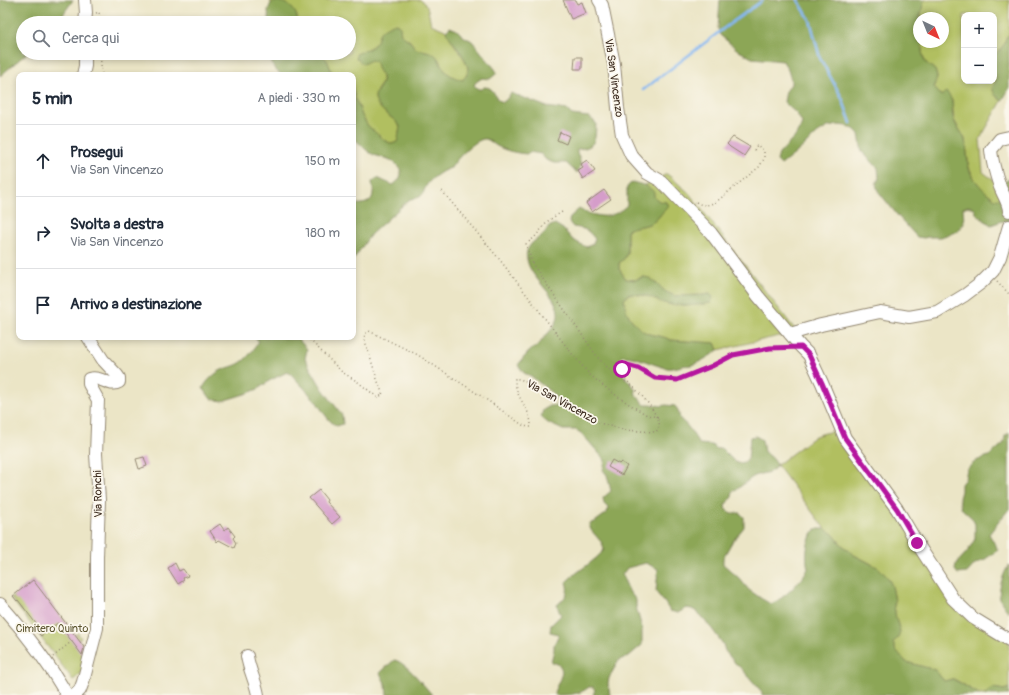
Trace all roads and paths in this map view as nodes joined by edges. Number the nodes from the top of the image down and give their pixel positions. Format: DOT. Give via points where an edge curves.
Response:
graph roads {
  1 [pos="85,0"];
  2 [pos="599,0"];
  3 [pos="86,16"];
  4 [pos="85,60"];
  5 [pos="101,60"];
  6 [pos="84,72"];
  7 [pos="102,72"];
  8 [pos="1009,137"];
  9 [pos="753,152"];
  10 [pos="1005,186"];
  11 [pos="442,191"];
  12 [pos="691,200"];
  13 [pos="1009,211"];
  14 [pos="562,212"];
  15 [pos="1009,226"];
  16 [pos="991,274"];
  17 [pos="1009,294"];
  18 [pos="790,334"];
  19 [pos="90,340"];
  20 [pos="310,340"];
  21 [pos="801,347"];
  22 [pos="633,387"];
  23 [pos="658,417"];
  24 [pos="0,604"];
  25 [pos="1009,640"];
  26 [pos="72,641"];
  27 [pos="55,656"];
  28 [pos="247,656"];
  29 [pos="67,695"];
  30 [pos="75,695"];
  31 [pos="258,695"];
  1 -- 3 [label="street"];
  2 -- 18 [label="street, Via San Vincenzo" via="614,64 622,135 631,155 646,173 662,182 711,233"];
  4 -- 6 [label="street"];
  5 -- 7 [label="path"];
  8 -- 10 [label="street" via="1000,139 991,150 992,163"];
  9 -- 12 [label="path" via="757,145 764,151 764,159 759,167 716,202 702,205"];
  10 -- 13 [label="street"];
  11 -- 23 [label="path" via="590,375 629,404 647,415"];
  14 -- 22 [label="path" via="549,220 526,244 533,265 599,359"];
  15 -- 16 [label="street" via="1000,257"];
  16 -- 17 [label="path"];
  16 -- 18 [label="street" via="965,296 937,312 909,317 880,312"];
  18 -- 21 [label="street, Via San Vincenzo"];
  19 -- 30 [label="street, Via Ronchi" via="119,378 115,385 94,377 89,379 98,400 97,628 84,682"];
  20 -- 23 [label="path, Via San Vincenzo" via="342,372 377,398 383,395 365,341 364,334 369,331 418,355 524,426 531,426 530,416 514,385 515,378 596,422 624,430 656,432 660,426"];
  21 -- 22 [label="path" via="770,348 733,355 677,380 655,378 627,365 621,374"];
  21 -- 25 [label="street, Via San Vincenzo" via="809,355 845,438 897,509 953,599 973,618"];
  22 -- 23 [label="path"];
  24 -- 29 [label="street" via="47,662"];
  26 -- 27 [label="path"];
  28 -- 31 [label="street"];
}
